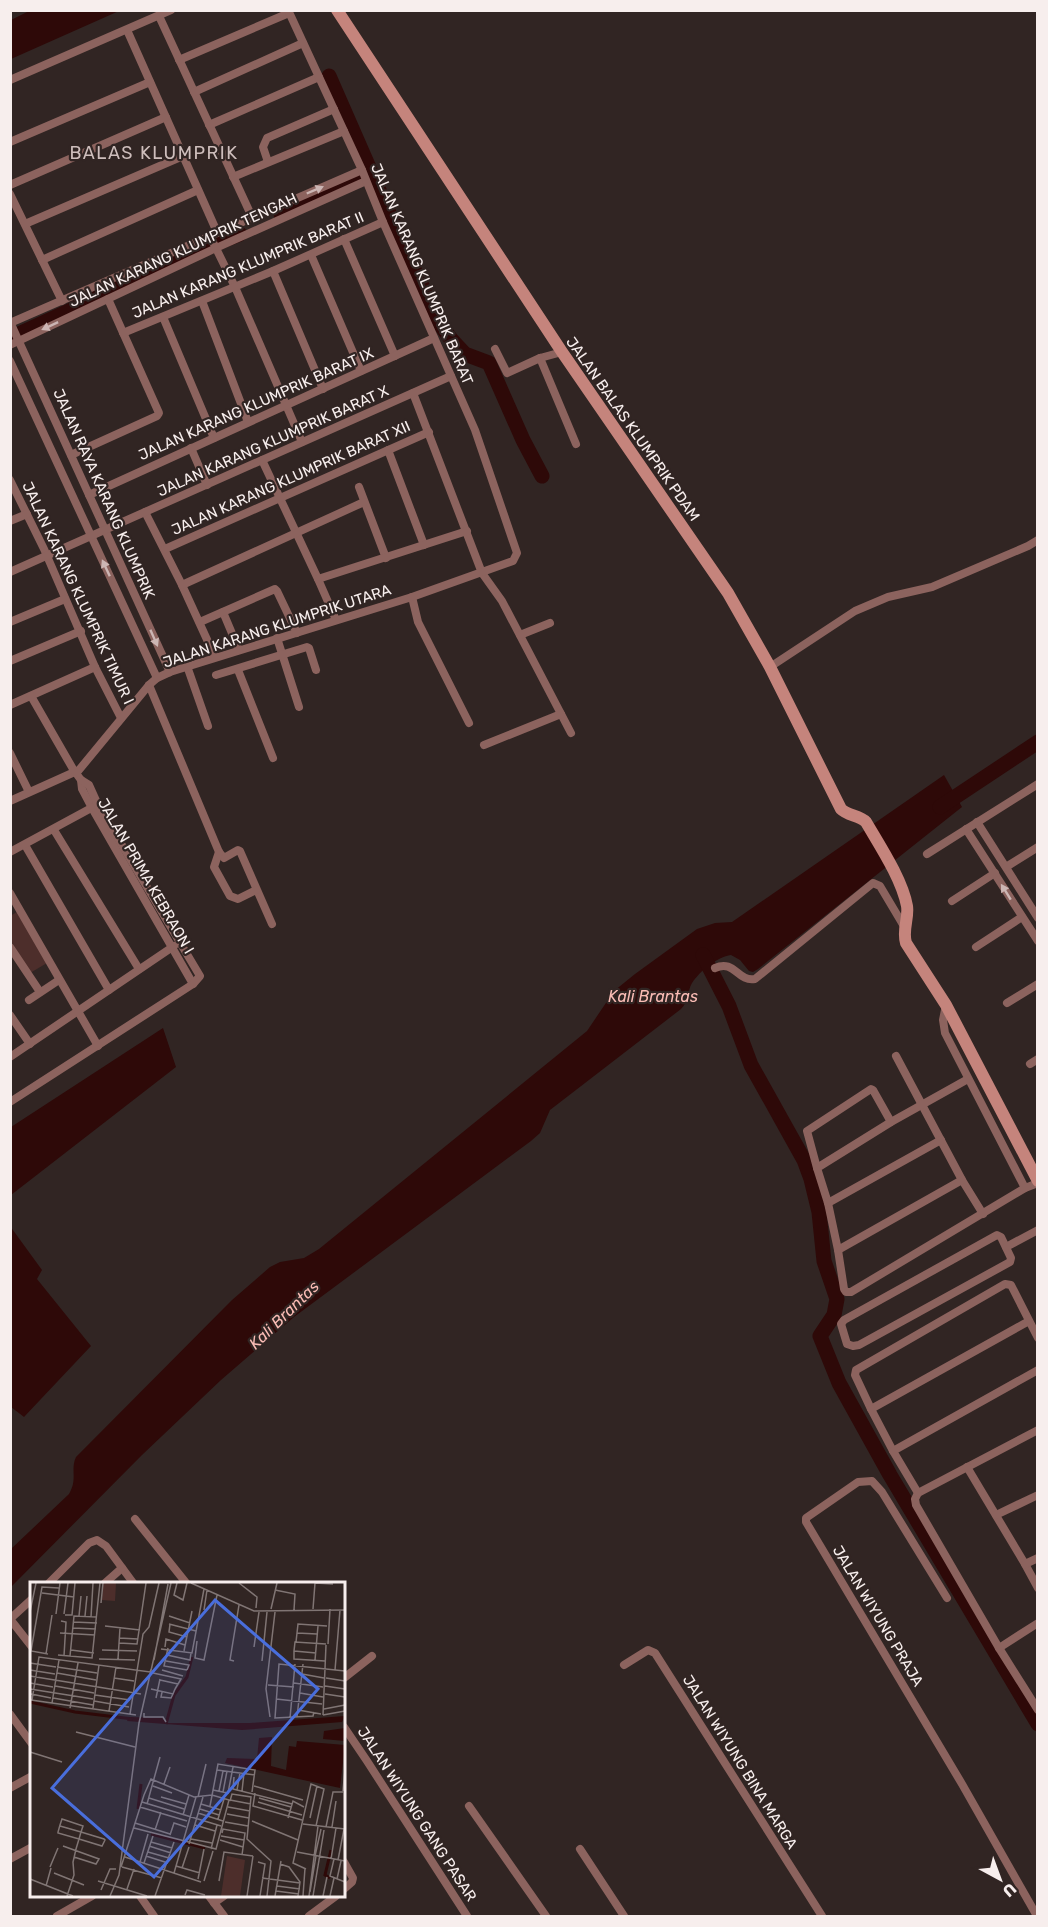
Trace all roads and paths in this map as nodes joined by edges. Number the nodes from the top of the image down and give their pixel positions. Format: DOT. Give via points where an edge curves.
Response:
graph roads {
  1 [pos="171,10"];
  2 [pos="337,10"];
  3 [pos="289,12"];
  4 [pos="159,16"];
  5 [pos="127,30"];
  6 [pos="303,43"];
  7 [pos="179,60"];
  8 [pos="319,77"];
  9 [pos="10,81"];
  10 [pos="150,82"];
  11 [pos="194,92"];
  12 [pos="334,109"];
  13 [pos="166,117"];
  14 [pos="209,125"];
  15 [pos="344,131"];
  16 [pos="10,142"];
  17 [pos="183,156"];
  18 [pos="268,162"];
  19 [pos="364,175"];
  20 [pos="233,177"];
  21 [pos="10,185"];
  22 [pos="198,190"];
  23 [pos="10,194"];
  24 [pos="252,217"];
  25 [pos="383,222"];
  26 [pos="25,224"];
  27 [pos="344,239"];
  28 [pos="214,240"];
  29 [pos="311,255"];
  30 [pos="42,260"];
  31 [pos="273,271"];
  32 [pos="235,287"];
  33 [pos="108,299"];
  34 [pos="62,301"];
  35 [pos="202,301"];
  36 [pos="163,317"];
  37 [pos="14,329"];
  38 [pos="123,333"];
  39 [pos="434,338"];
  40 [pos="10,345"];
  41 [pos="495,349"];
  42 [pos="562,352"];
  43 [pos="395,356"];
  44 [pos="540,358"];
  45 [pos="10,361"];
  46 [pos="361,371"];
  47 [pos="451,376"];
  48 [pos="323,388"];
  49 [pos="413,393"];
  50 [pos="286,405"];
  51 [pos="249,422"];
  52 [pos="429,432"];
  53 [pos="214,438"];
  54 [pos="302,442"];
  55 [pos="576,444"];
  56 [pos="191,448"];
  57 [pos="388,450"];
  58 [pos="72,455"];
  59 [pos="262,460"];
  60 [pos="10,480"];
  61 [pos="207,485"];
  62 [pos="359,487"];
  63 [pos="89,495"];
  64 [pos="279,498"];
  65 [pos="364,502"];
  66 [pos="145,512"];
  67 [pos="27,514"];
  68 [pos="10,521"];
  69 [pos="105,529"];
  70 [pos="467,531"];
  71 [pos="297,532"];
  72 [pos="91,536"];
  73 [pos="1038,540"];
  74 [pos="424,545"];
  75 [pos="165,549"];
  76 [pos="517,553"];
  77 [pos="46,556"];
  78 [pos="386,558"];
  79 [pos="10,572"];
  80 [pos="482,573"];
  81 [pos="318,579"];
  82 [pos="183,585"];
  83 [pos="65,599"];
  84 [pos="413,600"];
  85 [pos="223,612"];
  86 [pos="336,620"];
  87 [pos="10,622"];
  88 [pos="200,622"];
  89 [pos="550,623"];
  90 [pos="81,631"];
  91 [pos="297,633"];
  92 [pos="520,635"];
  93 [pos="279,647"];
  94 [pos="239,650"];
  95 [pos="215,657"];
  96 [pos="10,662"];
  97 [pos="95,667"];
  98 [pos="770,667"];
  99 [pos="238,670"];
  100 [pos="316,670"];
  101 [pos="170,672"];
  102 [pos="190,673"];
  103 [pos="216,675"];
  104 [pos="157,678"];
  105 [pos="150,689"];
  106 [pos="31,696"];
  107 [pos="10,705"];
  108 [pos="299,707"];
  109 [pos="561,714"];
  110 [pos="121,718"];
  111 [pos="469,723"];
  112 [pos="208,726"];
  113 [pos="571,733"];
  114 [pos="484,745"];
  115 [pos="10,753"];
  116 [pos="273,758"];
  117 [pos="78,777"];
  118 [pos="1038,784"];
  119 [pos="29,792"];
  120 [pos="10,801"];
  121 [pos="95,806"];
  122 [pos="977,822"];
  123 [pos="966,829"];
  124 [pos="54,830"];
  125 [pos="25,845"];
  126 [pos="1038,847"];
  127 [pos="10,852"];
  128 [pos="219,852"];
  129 [pos="927,854"];
  130 [pos="1006,867"];
  131 [pos="995,873"];
  132 [pos="256,890"];
  133 [pos="10,893"];
  134 [pos="952,901"];
  135 [pos="1036,912"];
  136 [pos="1022,917"];
  137 [pos="272,924"];
  138 [pos="905,928"];
  139 [pos="1038,941"];
  140 [pos="175,945"];
  141 [pos="10,946"];
  142 [pos="975,947"];
  143 [pos="715,968"];
  144 [pos="139,969"];
  145 [pos="59,980"];
  146 [pos="193,984"];
  147 [pos="1038,984"];
  148 [pos="109,990"];
  149 [pos="40,992"];
  150 [pos="28,999"];
  151 [pos="1008,1003"];
  152 [pos="946,1005"];
  153 [pos="77,1011"];
  154 [pos="10,1015"];
  155 [pos="30,1044"];
  156 [pos="98,1046"];
  157 [pos="896,1056"];
  158 [pos="10,1057"];
  159 [pos="968,1079"];
  160 [pos="10,1102"];
  161 [pos="923,1105"];
  162 [pos="891,1122"];
  163 [pos="940,1140"];
  164 [pos="817,1168"];
  165 [pos="962,1180"];
  166 [pos="1038,1182"];
  167 [pos="1025,1188"];
  168 [pos="828,1203"];
  169 [pos="983,1214"];
  170 [pos="1038,1230"];
  171 [pos="1006,1247"];
  172 [pos="838,1250"];
  173 [pos="1029,1321"];
  174 [pos="1038,1338"];
  175 [pos="1038,1370"];
  176 [pos="871,1409"];
  177 [pos="1038,1430"];
  178 [pos="893,1450"];
  179 [pos="967,1467"];
  180 [pos="918,1493"];
  181 [pos="1038,1495"];
  182 [pos="996,1515"];
  183 [pos="135,1520"];
  184 [pos="1038,1558"];
  185 [pos="1025,1564"];
  186 [pos="122,1568"];
  187 [pos="50,1582"];
  188 [pos="106,1582"];
  189 [pos="132,1582"];
  190 [pos="186,1582"];
  191 [pos="1038,1588"];
  192 [pos="947,1598"];
  193 [pos="30,1601"];
  194 [pos="10,1619"];
  195 [pos="1038,1623"];
  196 [pos="30,1643"];
  197 [pos="999,1648"];
  198 [pos="372,1656"];
  199 [pos="624,1665"];
  200 [pos="345,1677"];
  201 [pos="1038,1710"];
  202 [pos="10,1714"];
  203 [pos="345,1728"];
  204 [pos="30,1741"];
  205 [pos="30,1777"];
  206 [pos="10,1788"];
  207 [pos="469,1806"];
  208 [pos="30,1848"];
  209 [pos="580,1849"];
  210 [pos="10,1859"];
  211 [pos="345,1864"];
  212 [pos="345,1888"];
  213 [pos="90,1897"];
  214 [pos="141,1897"];
  215 [pos="209,1897"];
  216 [pos="223,1897"];
  217 [pos="335,1897"];
  218 [pos="214,1904"];
  219 [pos="57,1917"];
  220 [pos="154,1917"];
  221 [pos="224,1917"];
  222 [pos="309,1917"];
  223 [pos="467,1917"];
  224 [pos="546,1917"];
  225 [pos="624,1917"];
  226 [pos="822,1917"];
  227 [pos="1037,1917"];
  1 -- 4 [label="street"];
  2 -- 42 [label="street, JALAN BALAS KLUMPRIK PDAM"];
  3 -- 6 [label="street, JALAN KARANG KLUMPRIK BARAT"];
  3 -- 7 [label="street"];
  4 -- 5 [label="street"];
  4 -- 7 [label="street"];
  5 -- 9 [label="street"];
  5 -- 10 [label="street"];
  6 -- 8 [label="street, JALAN KARANG KLUMPRIK BARAT"];
  6 -- 11 [label="street"];
  7 -- 11 [label="street"];
  8 -- 12 [label="street, JALAN KARANG KLUMPRIK BARAT"];
  8 -- 14 [label="street"];
  10 -- 13 [label="street"];
  10 -- 16 [label="street"];
  11 -- 14 [label="street"];
  12 -- 15 [label="street, JALAN KARANG KLUMPRIK BARAT"];
  12 -- 18 [label="street" via="267,138 263,147"];
  13 -- 17 [label="street"];
  13 -- 21 [label="street"];
  14 -- 20 [label="street"];
  15 -- 18 [label="street"];
  15 -- 19 [label="street, JALAN KARANG KLUMPRIK BARAT"];
  17 -- 22 [label="street"];
  17 -- 26 [label="street"];
  18 -- 20 [label="street"];
  24 -- 19 [label="street, JALAN KARANG KLUMPRIK TENGAH, one-way"];
  19 -- 25 [label="street, JALAN KARANG KLUMPRIK BARAT"];
  19 -- 28 [label="street, JALAN KARANG KLUMPRIK TENGAH"];
  20 -- 24 [label="street"];
  22 -- 28 [label="street"];
  22 -- 30 [label="street"];
  23 -- 26 [label="street"];
  24 -- 28 [label="street, JALAN KARANG KLUMPRIK TENGAH"];
  25 -- 27 [label="street, JALAN KARANG KLUMPRIK BARAT II"];
  25 -- 39 [label="street, JALAN KARANG KLUMPRIK BARAT"];
  26 -- 30 [label="street"];
  27 -- 29 [label="street, JALAN KARANG KLUMPRIK BARAT II"];
  27 -- 43 [label="street"];
  28 -- 32 [label="street"];
  28 -- 33 [label="street, JALAN KARANG KLUMPRIK TENGAH"];
  28 -- 34 [label="street, JALAN KARANG KLUMPRIK TENGAH"];
  29 -- 31 [label="street, JALAN KARANG KLUMPRIK BARAT II"];
  29 -- 46 [label="street"];
  30 -- 34 [label="street"];
  31 -- 32 [label="street, JALAN KARANG KLUMPRIK BARAT II"];
  31 -- 48 [label="street"];
  32 -- 35 [label="street, JALAN KARANG KLUMPRIK BARAT II"];
  32 -- 50 [label="street"];
  33 -- 37 [label="street, JALAN KARANG KLUMPRIK TENGAH, one-way"];
  33 -- 38 [label="street"];
  34 -- 37 [label="street, JALAN KARANG KLUMPRIK TENGAH"];
  35 -- 36 [label="street, JALAN KARANG KLUMPRIK BARAT II"];
  35 -- 51 [label="street"];
  36 -- 38 [label="street, JALAN KARANG KLUMPRIK BARAT II"];
  36 -- 53 [label="street"];
  37 -- 40 [label="street, JALAN KARANG KLUMPRIK TENGAH"];
  37 -- 58 [label="street, JALAN RAYA KARANG KLUMPRIK"];
  38 -- 58 [label="street" via="158,415"];
  39 -- 43 [label="street, JALAN KARANG KLUMPRIK BARAT IX"];
  39 -- 47 [label="street, JALAN KARANG KLUMPRIK BARAT"];
  41 -- 44 [label="street" via="507,373"];
  42 -- 44 [label="street"];
  42 -- 98 [label="street, JALAN BALAS KLUMPRIK PDAM" via="728,593"];
  43 -- 46 [label="street, JALAN KARANG KLUMPRIK BARAT IX"];
  44 -- 55 [label="street"];
  45 -- 72 [label="street, JALAN RAYA KARANG KLUMPRIK"];
  46 -- 48 [label="street, JALAN KARANG KLUMPRIK BARAT IX"];
  47 -- 49 [label="street, JALAN KARANG KLUMPRIK BARAT X"];
  47 -- 76 [label="street, JALAN KARANG KLUMPRIK BARAT" via="475,430"];
  48 -- 50 [label="street, JALAN KARANG KLUMPRIK BARAT IX"];
  49 -- 52 [label="street"];
  49 -- 54 [label="street, JALAN KARANG KLUMPRIK BARAT X"];
  50 -- 51 [label="street, JALAN KARANG KLUMPRIK BARAT IX"];
  50 -- 54 [label="street"];
  51 -- 53 [label="street, JALAN KARANG KLUMPRIK BARAT IX"];
  52 -- 57 [label="street, JALAN KARANG KLUMPRIK BARAT XII"];
  52 -- 70 [label="street"];
  53 -- 56 [label="street, JALAN KARANG KLUMPRIK BARAT IX"];
  54 -- 59 [label="street, JALAN KARANG KLUMPRIK BARAT X"];
  56 -- 61 [label="street"];
  56 -- 63 [label="street, JALAN KARANG KLUMPRIK BARAT IX"];
  57 -- 64 [label="street, JALAN KARANG KLUMPRIK BARAT XII"];
  57 -- 74 [label="street"];
  58 -- 63 [label="street, JALAN RAYA KARANG KLUMPRIK"];
  59 -- 61 [label="street, JALAN KARANG KLUMPRIK BARAT X"];
  59 -- 64 [label="street"];
  60 -- 67 [label="street, JALAN KARANG KLUMPRIK TIMUR I"];
  61 -- 66 [label="street, JALAN KARANG KLUMPRIK BARAT X"];
  62 -- 65 [label="street"];
  63 -- 69 [label="street, JALAN RAYA KARANG KLUMPRIK"];
  64 -- 71 [label="street"];
  64 -- 75 [label="street, JALAN KARANG KLUMPRIK BARAT XII"];
  65 -- 71 [label="street"];
  65 -- 78 [label="street"];
  66 -- 69 [label="street, JALAN KARANG KLUMPRIK BARAT X"];
  66 -- 75 [label="street"];
  67 -- 68 [label="street"];
  67 -- 77 [label="street, JALAN KARANG KLUMPRIK TIMUR I"];
  69 -- 72 [label="street, JALAN KARANG KLUMPRIK BARAT X"];
  69 -- 101 [label="street, JALAN RAYA KARANG KLUMPRIK, one-way"];
  70 -- 74 [label="street"];
  70 -- 80 [label="street"];
  71 -- 81 [label="street"];
  71 -- 82 [label="street"];
  72 -- 77 [label="street, JALAN KARANG KLUMPRIK BARAT X"];
  104 -- 72 [label="street, JALAN RAYA KARANG KLUMPRIK, one-way"];
  73 -- 98 [label="street" via="932,587 888,597 855,611"];
  74 -- 78 [label="street"];
  75 -- 82 [label="street"];
  76 -- 80 [label="street, JALAN KARANG KLUMPRIK UTARA" via="513,561"];
  77 -- 79 [label="street, JALAN KARANG KLUMPRIK BARAT X"];
  77 -- 83 [label="street, JALAN KARANG KLUMPRIK TIMUR I"];
  78 -- 81 [label="street"];
  80 -- 84 [label="street, JALAN KARANG KLUMPRIK UTARA"];
  80 -- 92 [label="street"];
  81 -- 86 [label="street"];
  82 -- 88 [label="street"];
  83 -- 87 [label="street"];
  83 -- 90 [label="street, JALAN KARANG KLUMPRIK TIMUR I"];
  84 -- 86 [label="street, JALAN KARANG KLUMPRIK UTARA"];
  84 -- 111 [label="street" via="418,622"];
  85 -- 88 [label="street"];
  85 -- 91 [label="street" via="275,590"];
  85 -- 94 [label="street"];
  86 -- 91 [label="street, JALAN KARANG KLUMPRIK UTARA"];
  88 -- 95 [label="street"];
  89 -- 92 [label="street"];
  90 -- 96 [label="street"];
  90 -- 97 [label="street, JALAN KARANG KLUMPRIK TIMUR I"];
  91 -- 93 [label="street, JALAN KARANG KLUMPRIK UTARA"];
  92 -- 109 [label="street"];
  93 -- 94 [label="street, JALAN KARANG KLUMPRIK UTARA"];
  93 -- 99 [label="street"];
  93 -- 100 [label="street" via="308,647"];
  93 -- 108 [label="street"];
  94 -- 95 [label="street, JALAN KARANG KLUMPRIK UTARA"];
  95 -- 102 [label="street, JALAN KARANG KLUMPRIK UTARA"];
  97 -- 106 [label="street"];
  97 -- 110 [label="street, JALAN KARANG KLUMPRIK TIMUR I"];
  98 -- 138 [label="street, JALAN BALAS KLUMPRIK PDAM" via="841,808 866,822 891,867 907,905"];
  99 -- 103 [label="street"];
  99 -- 116 [label="street"];
  101 -- 102 [label="street, JALAN KARANG KLUMPRIK UTARA"];
  101 -- 104 [label="street, JALAN KARANG KLUMPRIK UTARA"];
  102 -- 112 [label="street"];
  104 -- 105 [label="street, JALAN KARANG KLUMPRIK UTARA"];
  105 -- 110 [label="street, JALAN KARANG KLUMPRIK UTARA"];
  105 -- 128 [label="street"];
  106 -- 107 [label="street"];
  106 -- 117 [label="street, JALAN PRIMA KEBRAON I"];
  109 -- 113 [label="street"];
  109 -- 114 [label="street"];
  110 -- 117 [label="street, JALAN KARANG KLUMPRIK UTARA"];
  115 -- 119 [label="street"];
  117 -- 119 [label="street, JALAN KARANG KLUMPRIK UTARA"];
  117 -- 121 [label="street, JALAN PRIMA KEBRAON I" via="89,784"];
  118 -- 122 [label="street"];
  119 -- 120 [label="street, JALAN KARANG KLUMPRIK UTARA"];
  121 -- 124 [label="street"];
  121 -- 140 [label="street, JALAN PRIMA KEBRAON I"];
  122 -- 123 [label="street"];
  122 -- 130 [label="street"];
  123 -- 129 [label="street"];
  123 -- 131 [label="street"];
  124 -- 125 [label="street"];
  124 -- 144 [label="street"];
  125 -- 127 [label="street"];
  125 -- 148 [label="street"];
  126 -- 130 [label="street"];
  128 -- 132 [label="street" via="223,858 240,850"];
  128 -- 132 [label="street" via="214,867 231,896 238,899"];
  130 -- 135 [label="street"];
  131 -- 134 [label="street"];
  136 -- 131 [label="street, one-way"];
  132 -- 137 [label="street"];
  133 -- 145 [label="street"];
  136 -- 139 [label="street"];
  136 -- 142 [label="street"];
  138 -- 143 [label="street" via="880,886 873,884 755,979 746,979 728,966"];
  138 -- 152 [label="street, JALAN BALAS KLUMPRIK PDAM" via="906,942"];
  140 -- 144 [label="street"];
  140 -- 146 [label="street, JALAN PRIMA KEBRAON I"];
  140 -- 146 [label="street, JALAN PRIMA KEBRAON I" via="200,976"];
  141 -- 149 [label="street"];
  144 -- 148 [label="street"];
  145 -- 149 [label="street"];
  145 -- 153 [label="street"];
  146 -- 156 [label="street"];
  147 -- 151 [label="street"];
  148 -- 153 [label="street"];
  149 -- 150 [label="street"];
  152 -- 159 [label="street" via="945,1033"];
  152 -- 166 [label="street, JALAN BALAS KLUMPRIK PDAM"];
  153 -- 155 [label="street"];
  153 -- 156 [label="street"];
  154 -- 155 [label="street"];
  155 -- 158 [label="street"];
  156 -- 160 [label="street"];
  157 -- 161 [label="street"];
  159 -- 161 [label="street"];
  159 -- 167 [label="street"];
  161 -- 162 [label="street"];
  161 -- 163 [label="street"];
  162 -- 164 [label="street"];
  162 -- 164 [label="street" via="871,1089 807,1131"];
  163 -- 165 [label="street"];
  163 -- 168 [label="street"];
  164 -- 168 [label="street"];
  165 -- 169 [label="street"];
  165 -- 172 [label="street"];
  166 -- 167 [label="street"];
  167 -- 169 [label="street"];
  168 -- 172 [label="street"];
  169 -- 172 [label="street" via="850,1292 844,1289"];
  170 -- 171 [label="street"];
  171 -- 171 [label="street" via="1010,1262 859,1345 847,1344 842,1324 846,1319 997,1235"];
  173 -- 174 [label="street"];
  173 -- 176 [label="street"];
  173 -- 176 [label="street" via="1011,1285 1005,1284 856,1370"];
  175 -- 178 [label="street"];
  176 -- 178 [label="street"];
  177 -- 179 [label="street"];
  178 -- 180 [label="street"];
  179 -- 180 [label="street"];
  179 -- 182 [label="street"];
  180 -- 197 [label="street" via="916,1505"];
  181 -- 182 [label="street"];
  182 -- 185 [label="street"];
  183 -- 190 [label="street"];
  184 -- 185 [label="street"];
  185 -- 191 [label="street"];
  186 -- 187 [label="street" via="104,1543 94,1540"];
  186 -- 188 [label="street"];
  186 -- 189 [label="street"];
  192 -- 227 [label="street, JALAN WIYUNG PRAJA" via="872,1481 858,1482 806,1518"];
  193 -- 194 [label="street"];
  194 -- 196 [label="street"];
  195 -- 197 [label="street"];
  197 -- 201 [label="street"];
  198 -- 200 [label="street"];
  199 -- 226 [label="street, JALAN WIYUNG BINA MARGA" via="648,1650 655,1653"];
  202 -- 204 [label="street"];
  203 -- 223 [label="street, JALAN WIYUNG GANG PASAR"];
  205 -- 206 [label="street"];
  207 -- 224 [label="street"];
  208 -- 210 [label="street"];
  209 -- 225 [label="street"];
  211 -- 212 [label="street" via="353,1879"];
  213 -- 219 [label="street"];
  214 -- 220 [label="street"];
  215 -- 218 [label="street"];
  216 -- 218 [label="street"];
  217 -- 222 [label="street"];
  218 -- 221 [label="street"];
}
